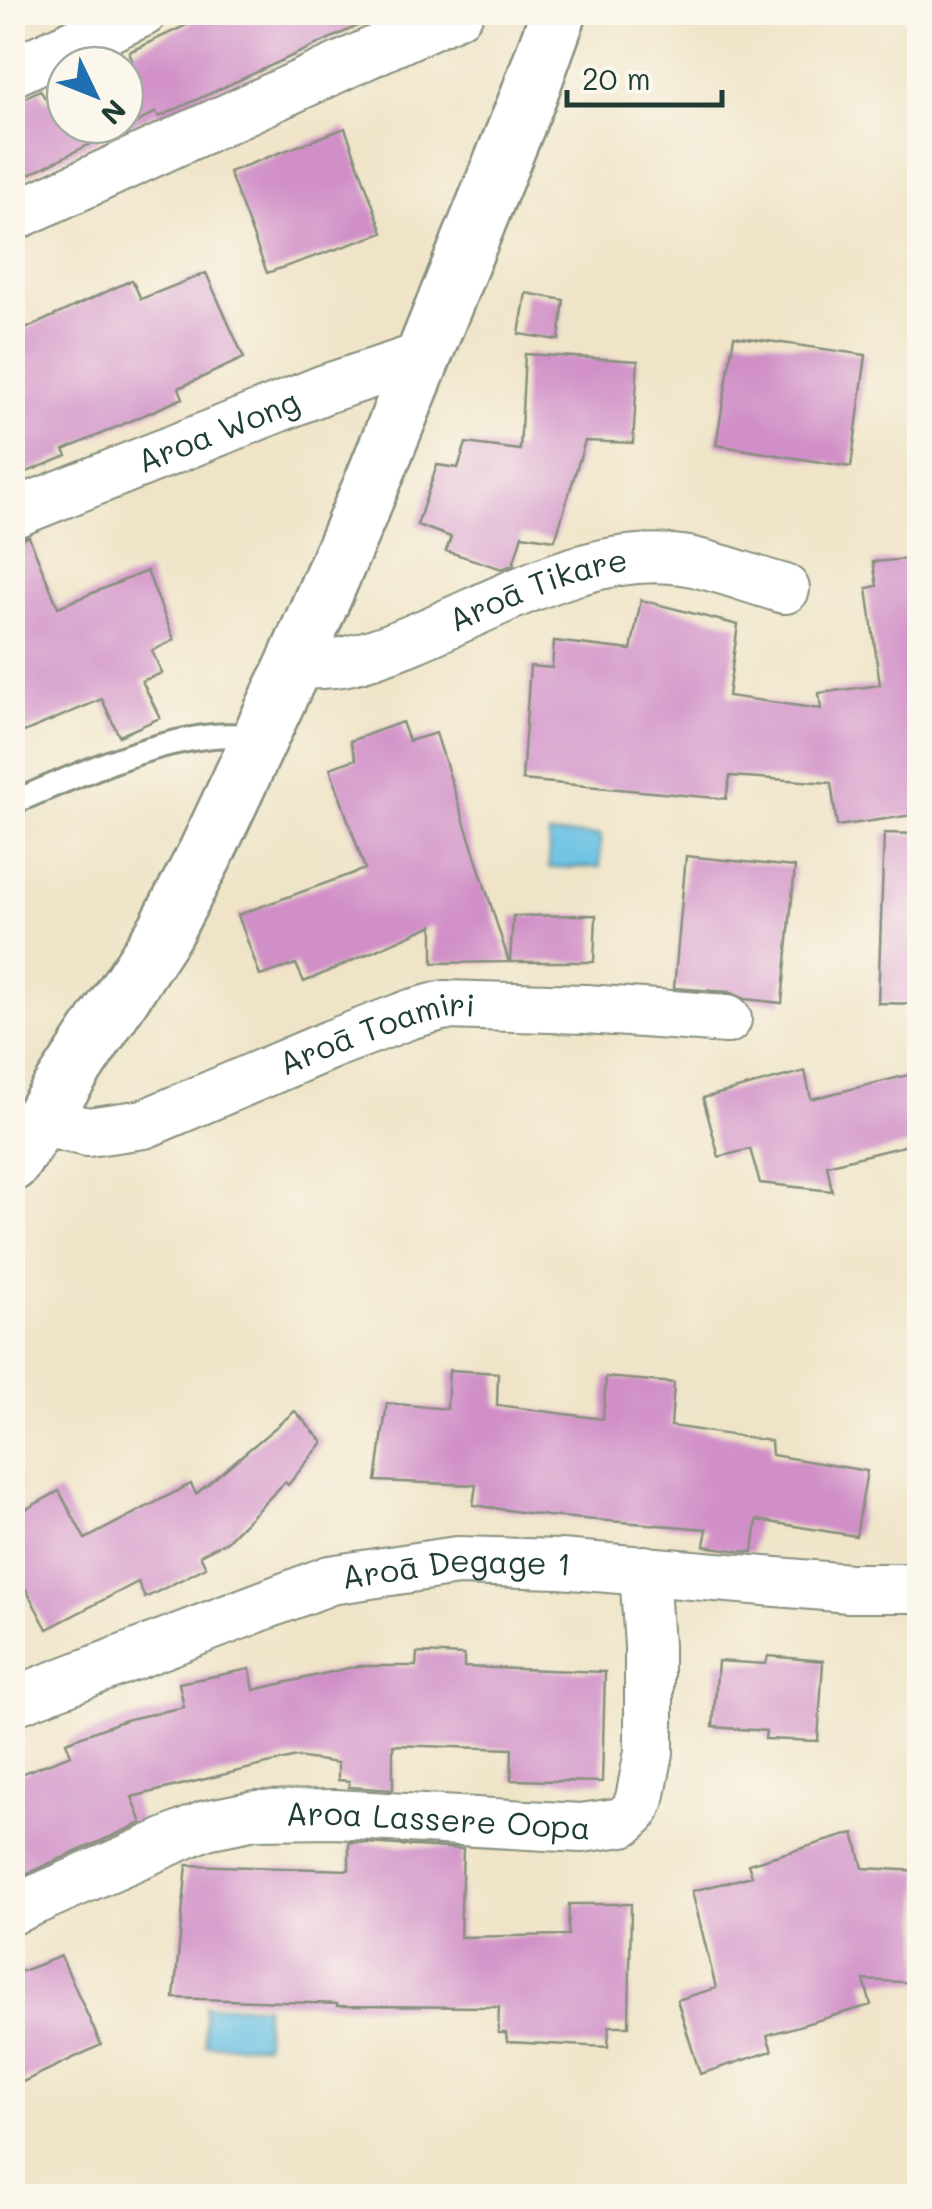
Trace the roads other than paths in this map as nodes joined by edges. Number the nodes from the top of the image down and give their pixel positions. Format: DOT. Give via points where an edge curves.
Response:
graph roads {
  1 [pos="143,12"];
  2 [pos="459,12"];
  3 [pos="559,12"];
  4 [pos="12,72"];
  5 [pos="12,217"];
  6 [pos="424,356"];
  7 [pos="12,514"];
  8 [pos="785,589"];
  9 [pos="294,664"];
  10 [pos="260,736"];
  11 [pos="12,803"];
  12 [pos="727,1019"];
  13 [pos="27,1142"];
  14 [pos="644,1570"];
  15 [pos="920,1588"];
  16 [pos="12,1702"];
  17 [pos="12,1910"];
  1 -- 4 [label="street"];
  2 -- 5 [label="street"];
  3 -- 6 [label="street"];
  6 -- 7 [label="street, Aroa Wong"];
  6 -- 9 [label="street"];
  8 -- 9 [label="street, Aroā Tikare" via="682,560 601,566 474,609 374,653"];
  9 -- 10 [label="street"];
  10 -- 11 [label="lane" via="176,743"];
  10 -- 13 [label="street" via="164,932"];
  12 -- 13 [label="street, Aroā Toamiri" via="445,1004 144,1124"];
  14 -- 15 [label="street, Aroā Degage 1"];
  14 -- 16 [label="street, Aroā Degage 1" via="457,1561 330,1580"];
  14 -- 17 [label="street, Aroa Lassere Oopa" via="648,1752 640,1800 623,1822 582,1828 255,1815 206,1825"];
}
